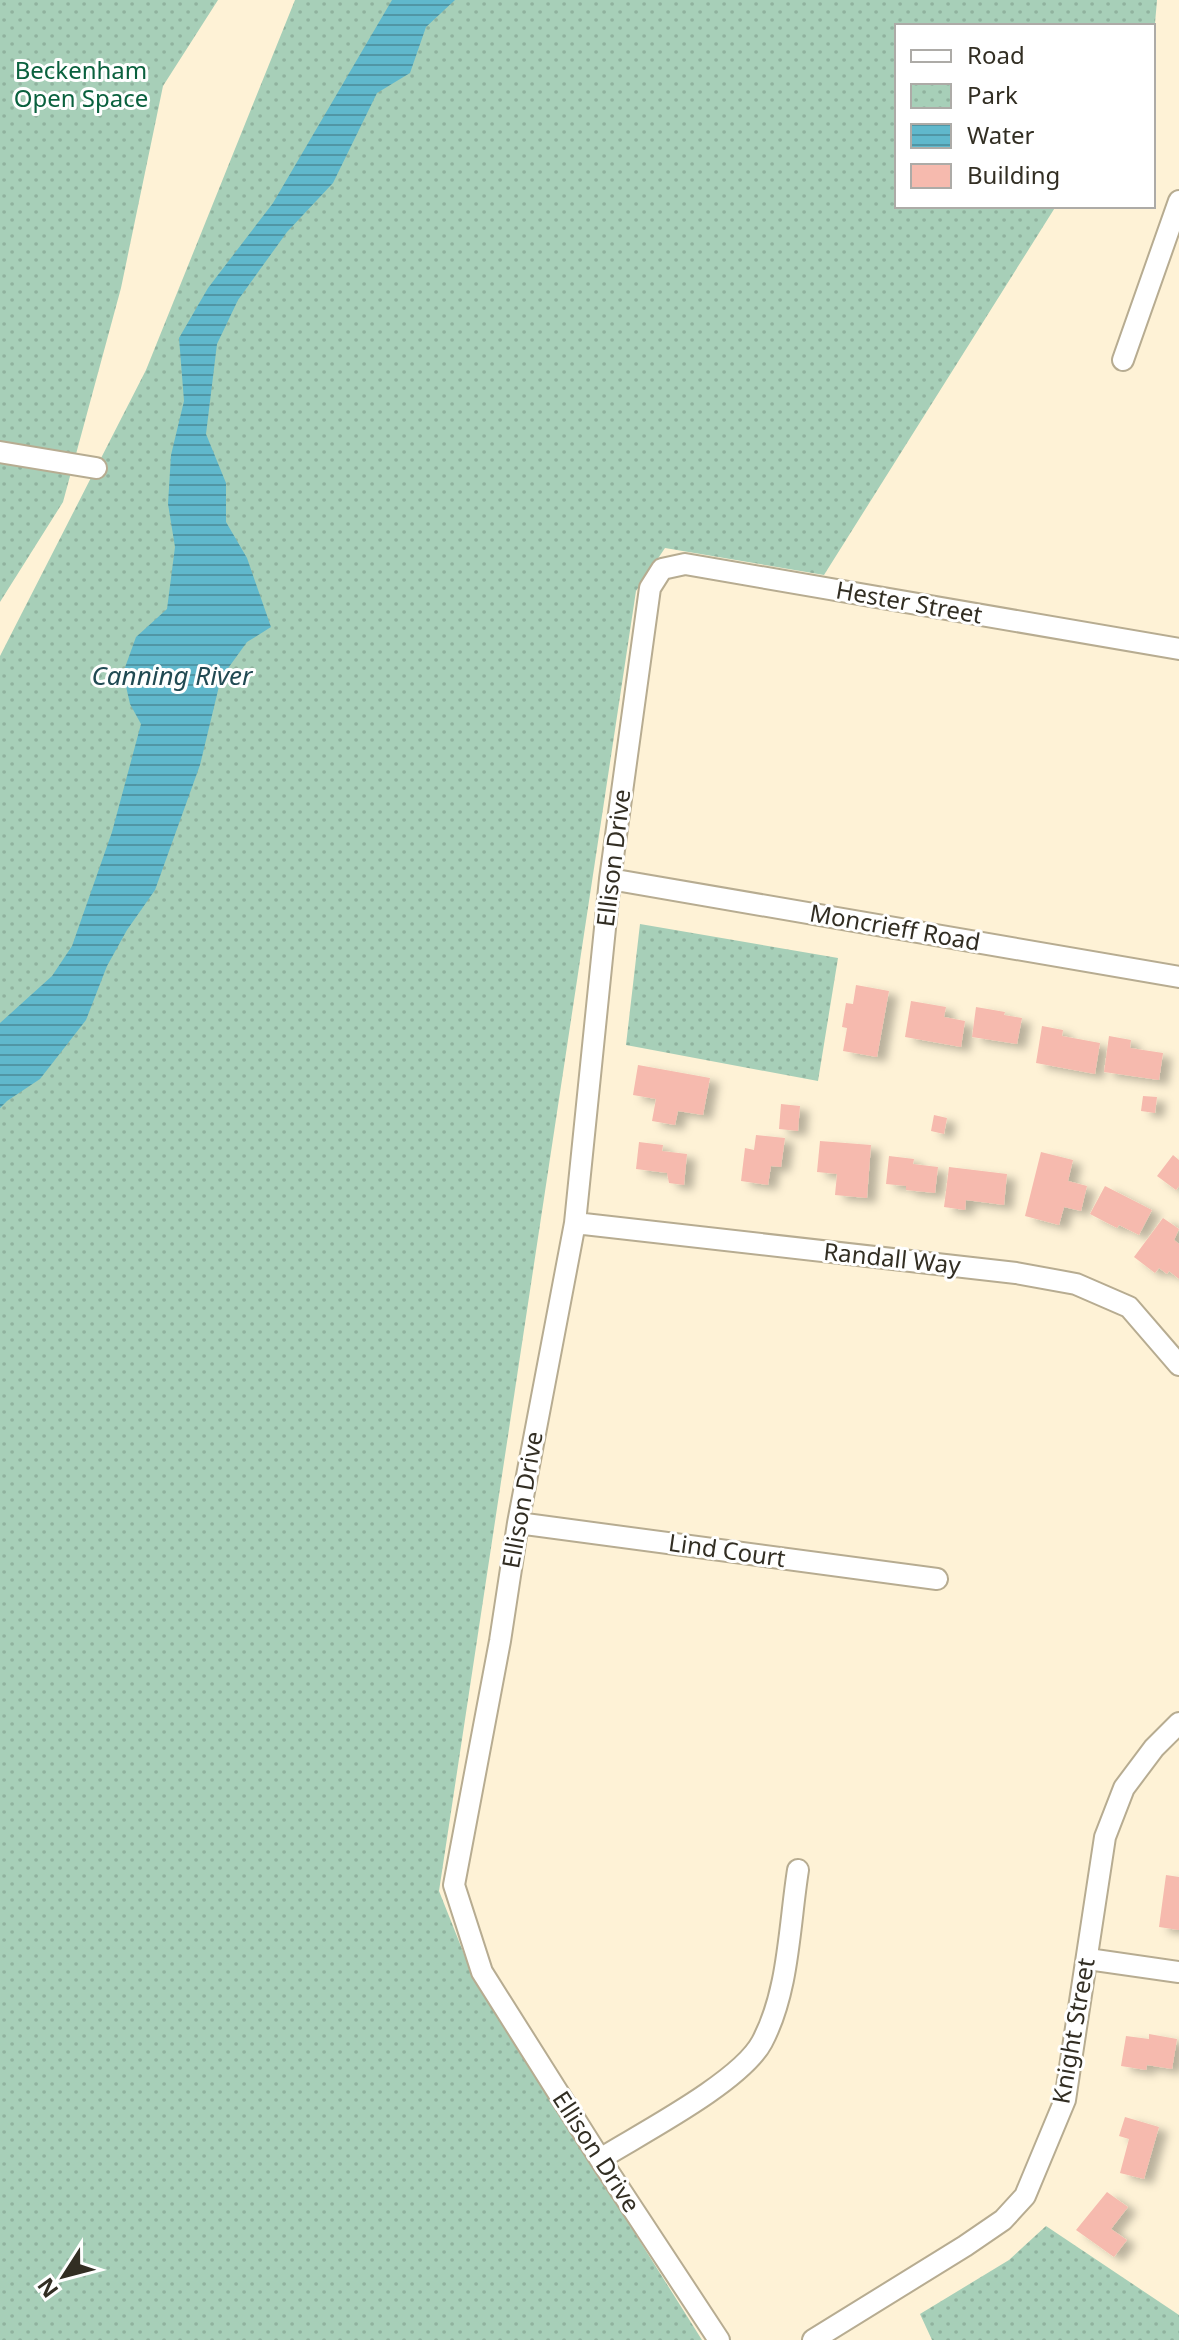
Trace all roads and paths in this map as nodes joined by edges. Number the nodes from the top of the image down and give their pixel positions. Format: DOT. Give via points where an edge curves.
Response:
graph roads {
  1 [pos="1179,201"];
  2 [pos="1123,360"];
  3 [pos="0,452"];
  4 [pos="96,468"];
  5 [pos="650,588"];
  6 [pos="1179,649"];
  7 [pos="610,879"];
  8 [pos="1179,977"];
  9 [pos="575,1223"];
  10 [pos="1179,1365"];
  11 [pos="518,1523"];
  12 [pos="937,1579"];
  13 [pos="1179,1723"];
  14 [pos="798,1870"];
  15 [pos="1088,1959"];
  16 [pos="1179,1972"];
  17 [pos="600,2159"];
  18 [pos="719,2340"];
  19 [pos="813,2340"];
  1 -- 2 [label="street"];
  3 -- 4 [label="street"];
  5 -- 6 [label="street, Hester Street" via="662,569 685,564"];
  5 -- 7 [label="street, Ellison Drive"];
  7 -- 8 [label="street, Moncrieff Road"];
  7 -- 9 [label="street, Ellison Drive"];
  9 -- 10 [label="street, Randall Way" via="1076,1284 1129,1307"];
  9 -- 11 [label="street, Ellison Drive"];
  11 -- 12 [label="street, Lind Court"];
  11 -- 17 [label="street, Ellison Drive" via="454,1885 482,1972"];
  13 -- 15 [label="street, Knight Street" via="1124,1788 1109,1825"];
  14 -- 17 [label="street" via="781,1991 761,2045 724,2082"];
  15 -- 16 [label="street"];
  15 -- 19 [label="street, Knight Street" via="1065,2100 1025,2196 1003,2220 965,2246"];
  17 -- 18 [label="street, Ellison Drive"];
}
